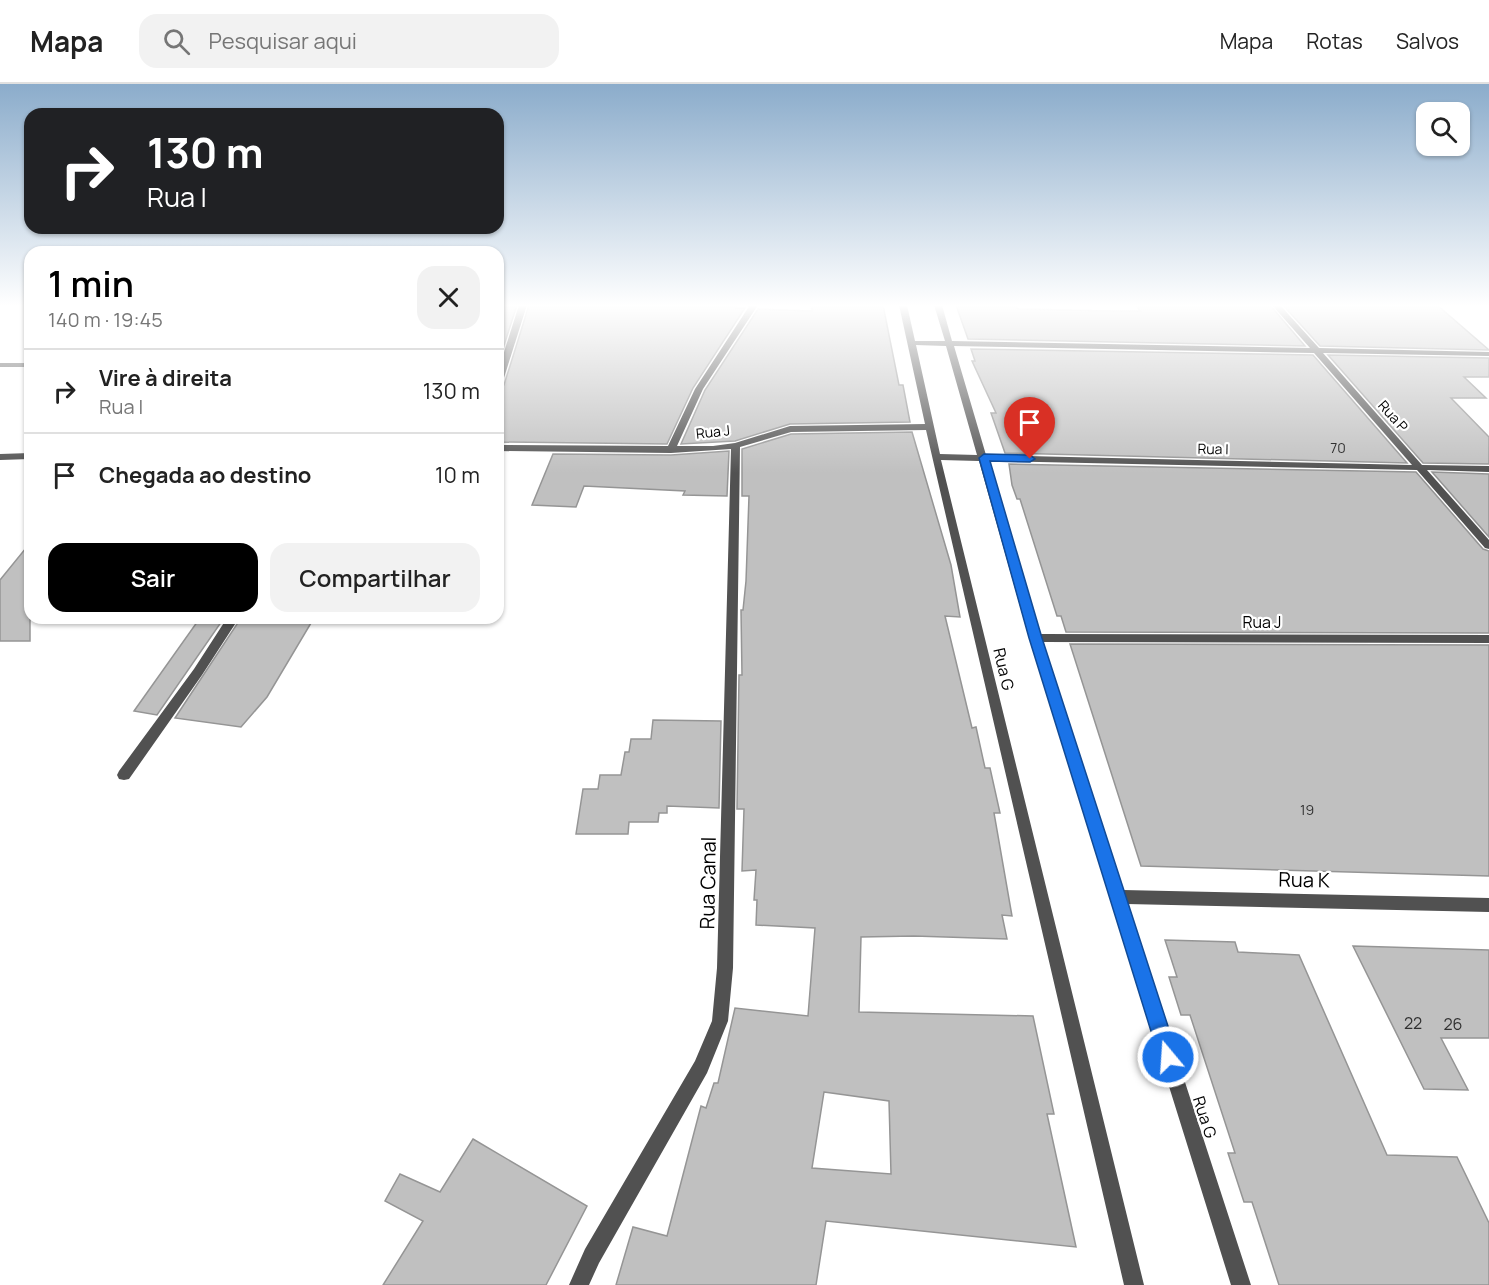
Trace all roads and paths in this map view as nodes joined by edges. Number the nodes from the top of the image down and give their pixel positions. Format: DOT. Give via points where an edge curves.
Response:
graph roads {
  1 [pos="717,361"];
  2 [pos="915,361"];
  3 [pos="954,361"];
  4 [pos="1324,361"];
  5 [pos="0,365"];
  6 [pos="24,365"];
  7 [pos="930,427"];
  8 [pos="736,446"];
  9 [pos="504,448"];
  10 [pos="671,450"];
  11 [pos="24,456"];
  12 [pos="0,457"];
  13 [pos="936,457"];
  14 [pos="984,458"];
  15 [pos="1420,467"];
  16 [pos="1489,469"];
  17 [pos="1489,546"];
  18 [pos="229,624"];
  19 [pos="1035,638"];
  20 [pos="1489,639"];
  21 [pos="124,775"];
  22 [pos="1117,897"];
  23 [pos="1489,905"];
  24 [pos="579,1285"];
  25 [pos="1134,1285"];
  26 [pos="1241,1285"];
  1 -- 10 [label="street" via="699,389"];
  2 -- 7 [label="street, Rua G"];
  3 -- 14 [label="street, Rua G"];
  4 -- 15 [label="street, Rua P"];
  5 -- 6 [label="street"];
  7 -- 8 [label="street, Rua J" via="790,429"];
  7 -- 13 [label="street, Rua G"];
  8 -- 10 [label="street, Rua J"];
  8 -- 24 [label="street, Rua Canal" via="725,968 720,1021 701,1067 597,1246"];
  9 -- 10 [label="street, Rua J"];
  11 -- 12 [label="street"];
  13 -- 14 [label="street, Rua I"];
  13 -- 25 [label="street, Rua G"];
  14 -- 15 [label="street, Rua I"];
  14 -- 19 [label="street, Rua G"];
  15 -- 16 [label="street, Rua I"];
  15 -- 17 [label="street, Rua P"];
  18 -- 21 [label="street"];
  19 -- 20 [label="street, Rua J"];
  19 -- 22 [label="street, Rua G"];
  22 -- 23 [label="street, Rua K"];
  22 -- 26 [label="street, Rua G"];
}
